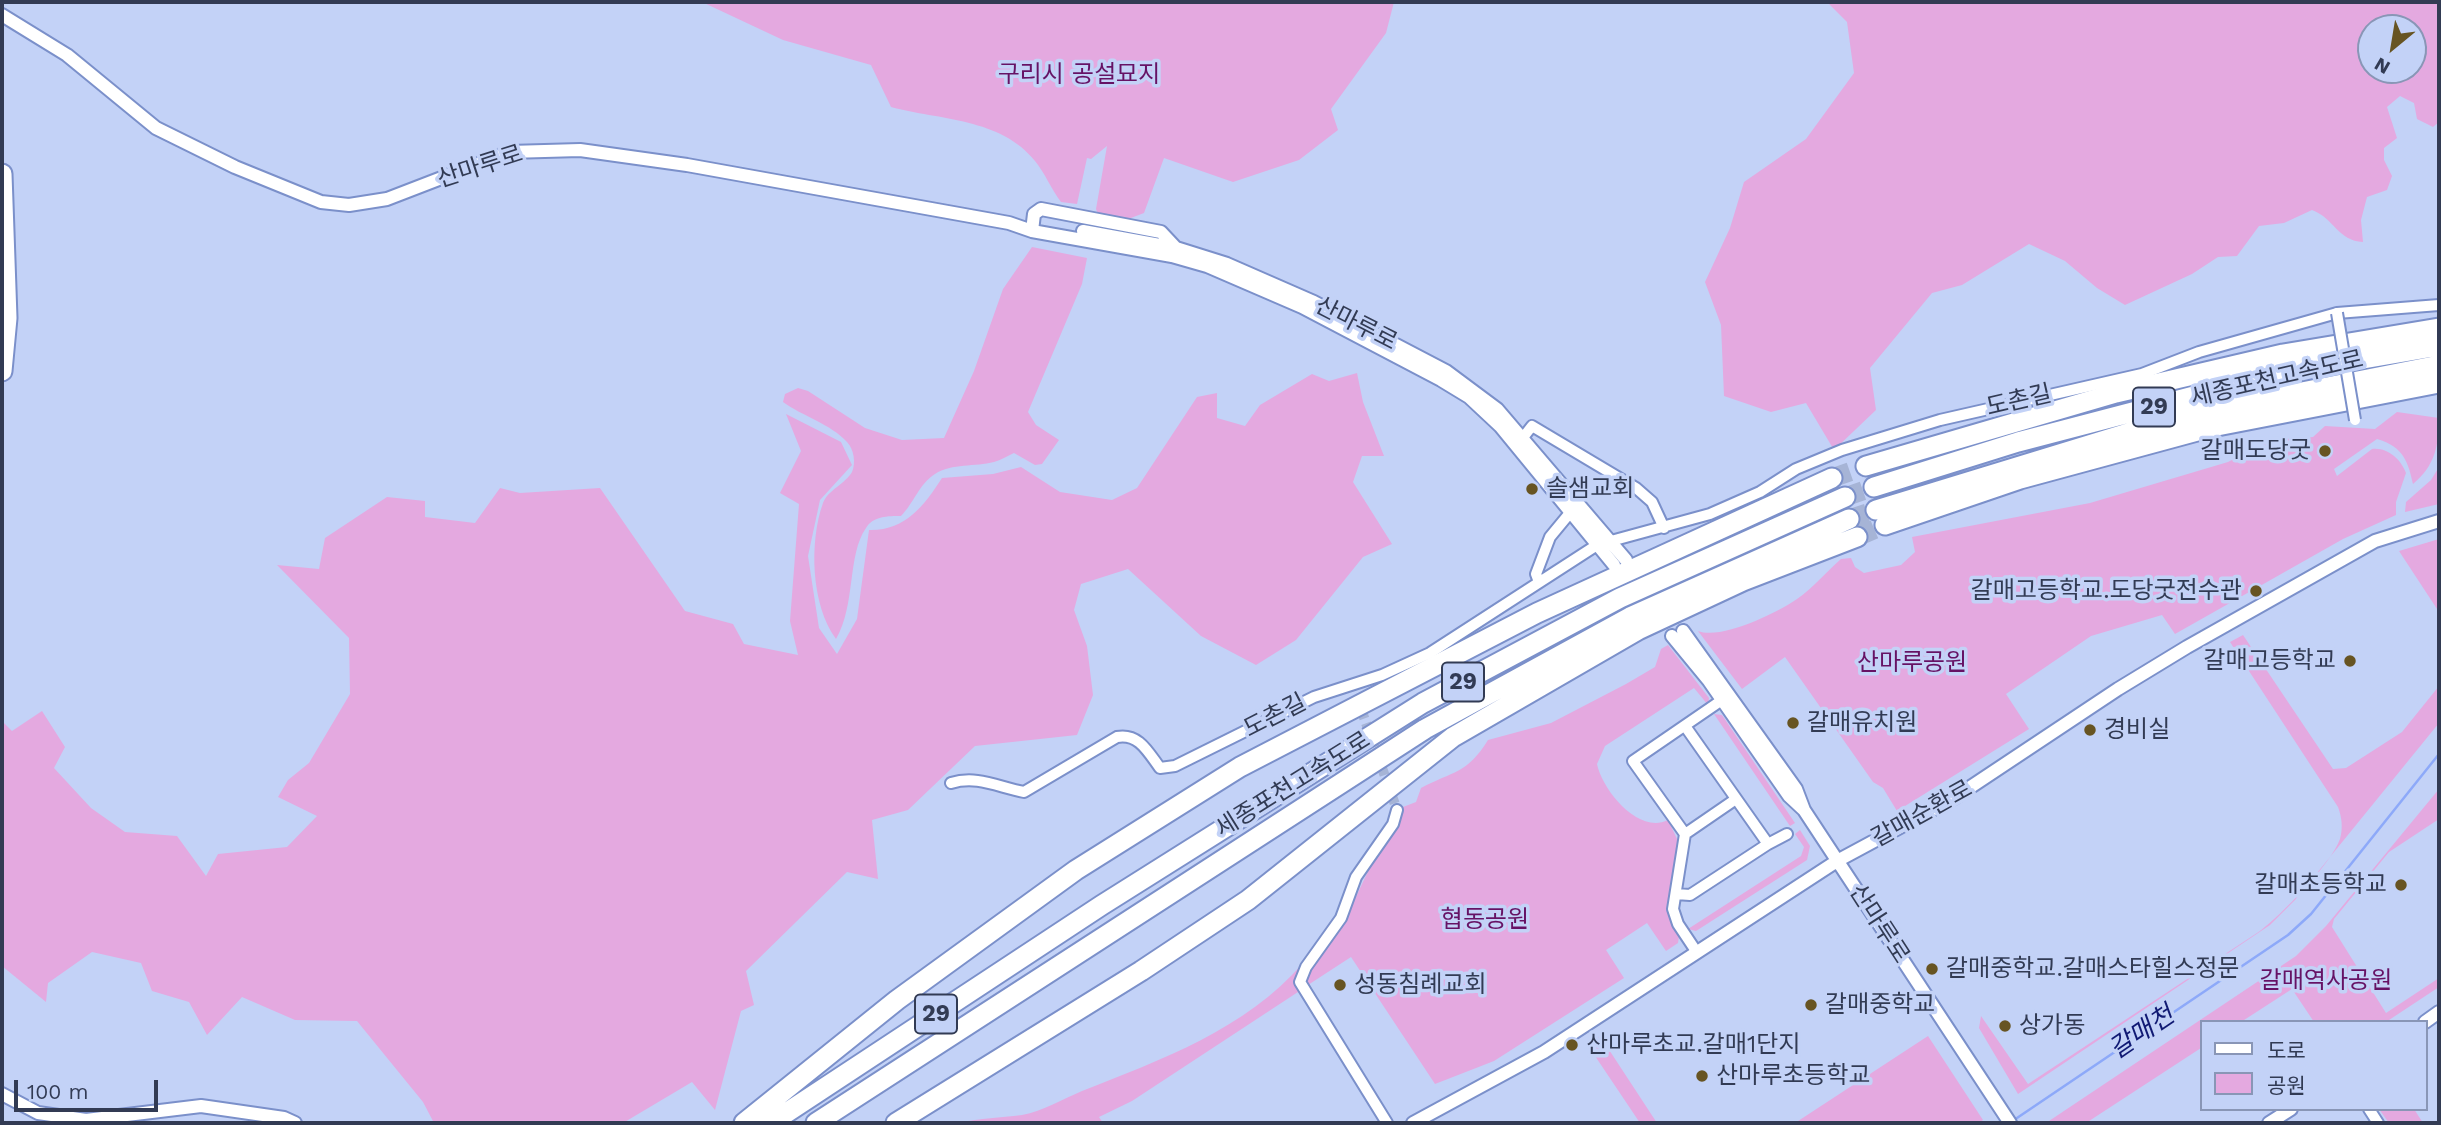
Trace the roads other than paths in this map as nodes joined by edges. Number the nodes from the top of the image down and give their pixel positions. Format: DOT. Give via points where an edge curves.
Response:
graph roads {
  1 [pos="2,15"];
  2 [pos="2,174"];
  3 [pos="1033,226"];
  4 [pos="2439,305"];
  5 [pos="2337,313"];
  6 [pos="2439,328"];
  7 [pos="2439,346"];
  8 [pos="2439,365"];
  9 [pos="2,371"];
  10 [pos="2439,383"];
  11 [pos="2355,419"];
  12 [pos="1520,442"];
  13 [pos="1866,466"];
  14 [pos="1832,478"];
  15 [pos="1874,487"];
  16 [pos="1844,497"];
  17 [pos="1575,507"];
  18 [pos="2439,521"];
  19 [pos="1664,528"];
  20 [pos="1611,541"];
  21 [pos="1597,544"];
  22 [pos="1539,582"];
  23 [pos="1722,700"];
  24 [pos="1685,726"];
  25 [pos="951,783"];
  26 [pos="1737,799"];
  27 [pos="1397,810"];
  28 [pos="1804,810"];
  29 [pos="1685,834"];
  30 [pos="1787,834"];
  31 [pos="1768,844"];
  32 [pos="1837,861"];
  33 [pos="1676,894"];
  34 [pos="1696,951"];
  35 [pos="2,1094"];
  36 [pos="2288,1111"];
  37 [pos="295,1123"];
  38 [pos="744,1123"];
  39 [pos="771,1123"];
  40 [pos="816,1123"];
  41 [pos="896,1123"];
  42 [pos="1387,1123"];
  43 [pos="1413,1123"];
  44 [pos="2010,1123"];
  45 [pos="2269,1123"];
  1 -- 3 [label="street, 산마루로" via="56,47 156,128 321,202 349,205 387,199 509,152 580,150"];
  2 -- 9 [label="highway" via="7,318"];
  3 -- 12 [label="street, 산마루로" via="1207,266 1302,307 1469,397"];
  3 -- 12 [label="street, 산마루로" via="1176,248 1227,264 1314,302 1446,371 1497,409"];
  4 -- 5 [label="street, 도촌길"];
  5 -- 11 [label="street, bridge"];
  5 -- 19 [label="street, 도촌길" via="2199,352 2142,374 1941,420 1842,450 1710,514"];
  6 -- 13 [label="highway" via="2283,355 2116,393"];
  7 -- 15 [label="highway, 세종포천고속도로 / 29" via="2282,373 2018,442"];
  8 -- 10 [label="highway, 세종포천고속도로 / 29" via="2190,414 1880,517 2212,427"];
  12 -- 17 [label="street, 산마루로"];
  12 -- 19 [label="street" via="1532,426 1614,474 1652,502"];
  14 -- 38 [label="highway" via="1536,613 1240,767 1065,878 897,1000"];
  16 -- 39 [label="highway, 세종포천고속도로 / 29" via="1620,598 1423,703 1102,905"];
  17 -- 20 [label="street, 산마루로"];
  17 -- 21 [label="street, 산마루로"];
  17 -- 22 [label="street" via="1550,537 1536,574"];
  18 -- 32 [label="street, 갈매순환로" via="2403,531 2350,555 2118,689 1954,798"];
  19 -- 20 [label="street, 도촌길"];
  20 -- 21 [label="street, 산마루로" via="1620,562"];
  21 -- 22 [label="street, 도촌길"];
  22 -- 25 [label="street, 도촌길" via="1430,653 1354,690 1314,697 1165,769 1136,738 1125,735 1024,792 982,780"];
  23 -- 24 [label="street"];
  23 -- 28 [label="street, 산마루로" via="1788,796"];
  23 -- 28 [label="street, 산마루로" via="1678,634 1796,789"];
  24 -- 26 [label="street"];
  24 -- 29 [label="street" via="1633,761"];
  26 -- 29 [label="street"];
  26 -- 31 [label="street"];
  27 -- 42 [label="street" via="1393,824 1356,877 1341,918 1300,982"];
  28 -- 32 [label="street, 산마루로"];
  29 -- 33 [label="street"];
  30 -- 31 [label="street"];
  31 -- 33 [label="street" via="1690,895"];
  32 -- 34 [label="street, 갈매순환로"];
  32 -- 44 [label="street, 산마루로"];
  33 -- 34 [label="street" via="1674,916"];
  34 -- 43 [label="street, 갈매순환로" via="1544,1052"];
  35 -- 37 [label="street" via="38,1113 86,1121 201,1106"];
  36 -- 45 [label="street"];
  40 -- 41 [label="highway, 세종포천고속도로 / 29" via="1425,729 1630,617 1853,528 1638,630 1453,737 1248,900"];
}
